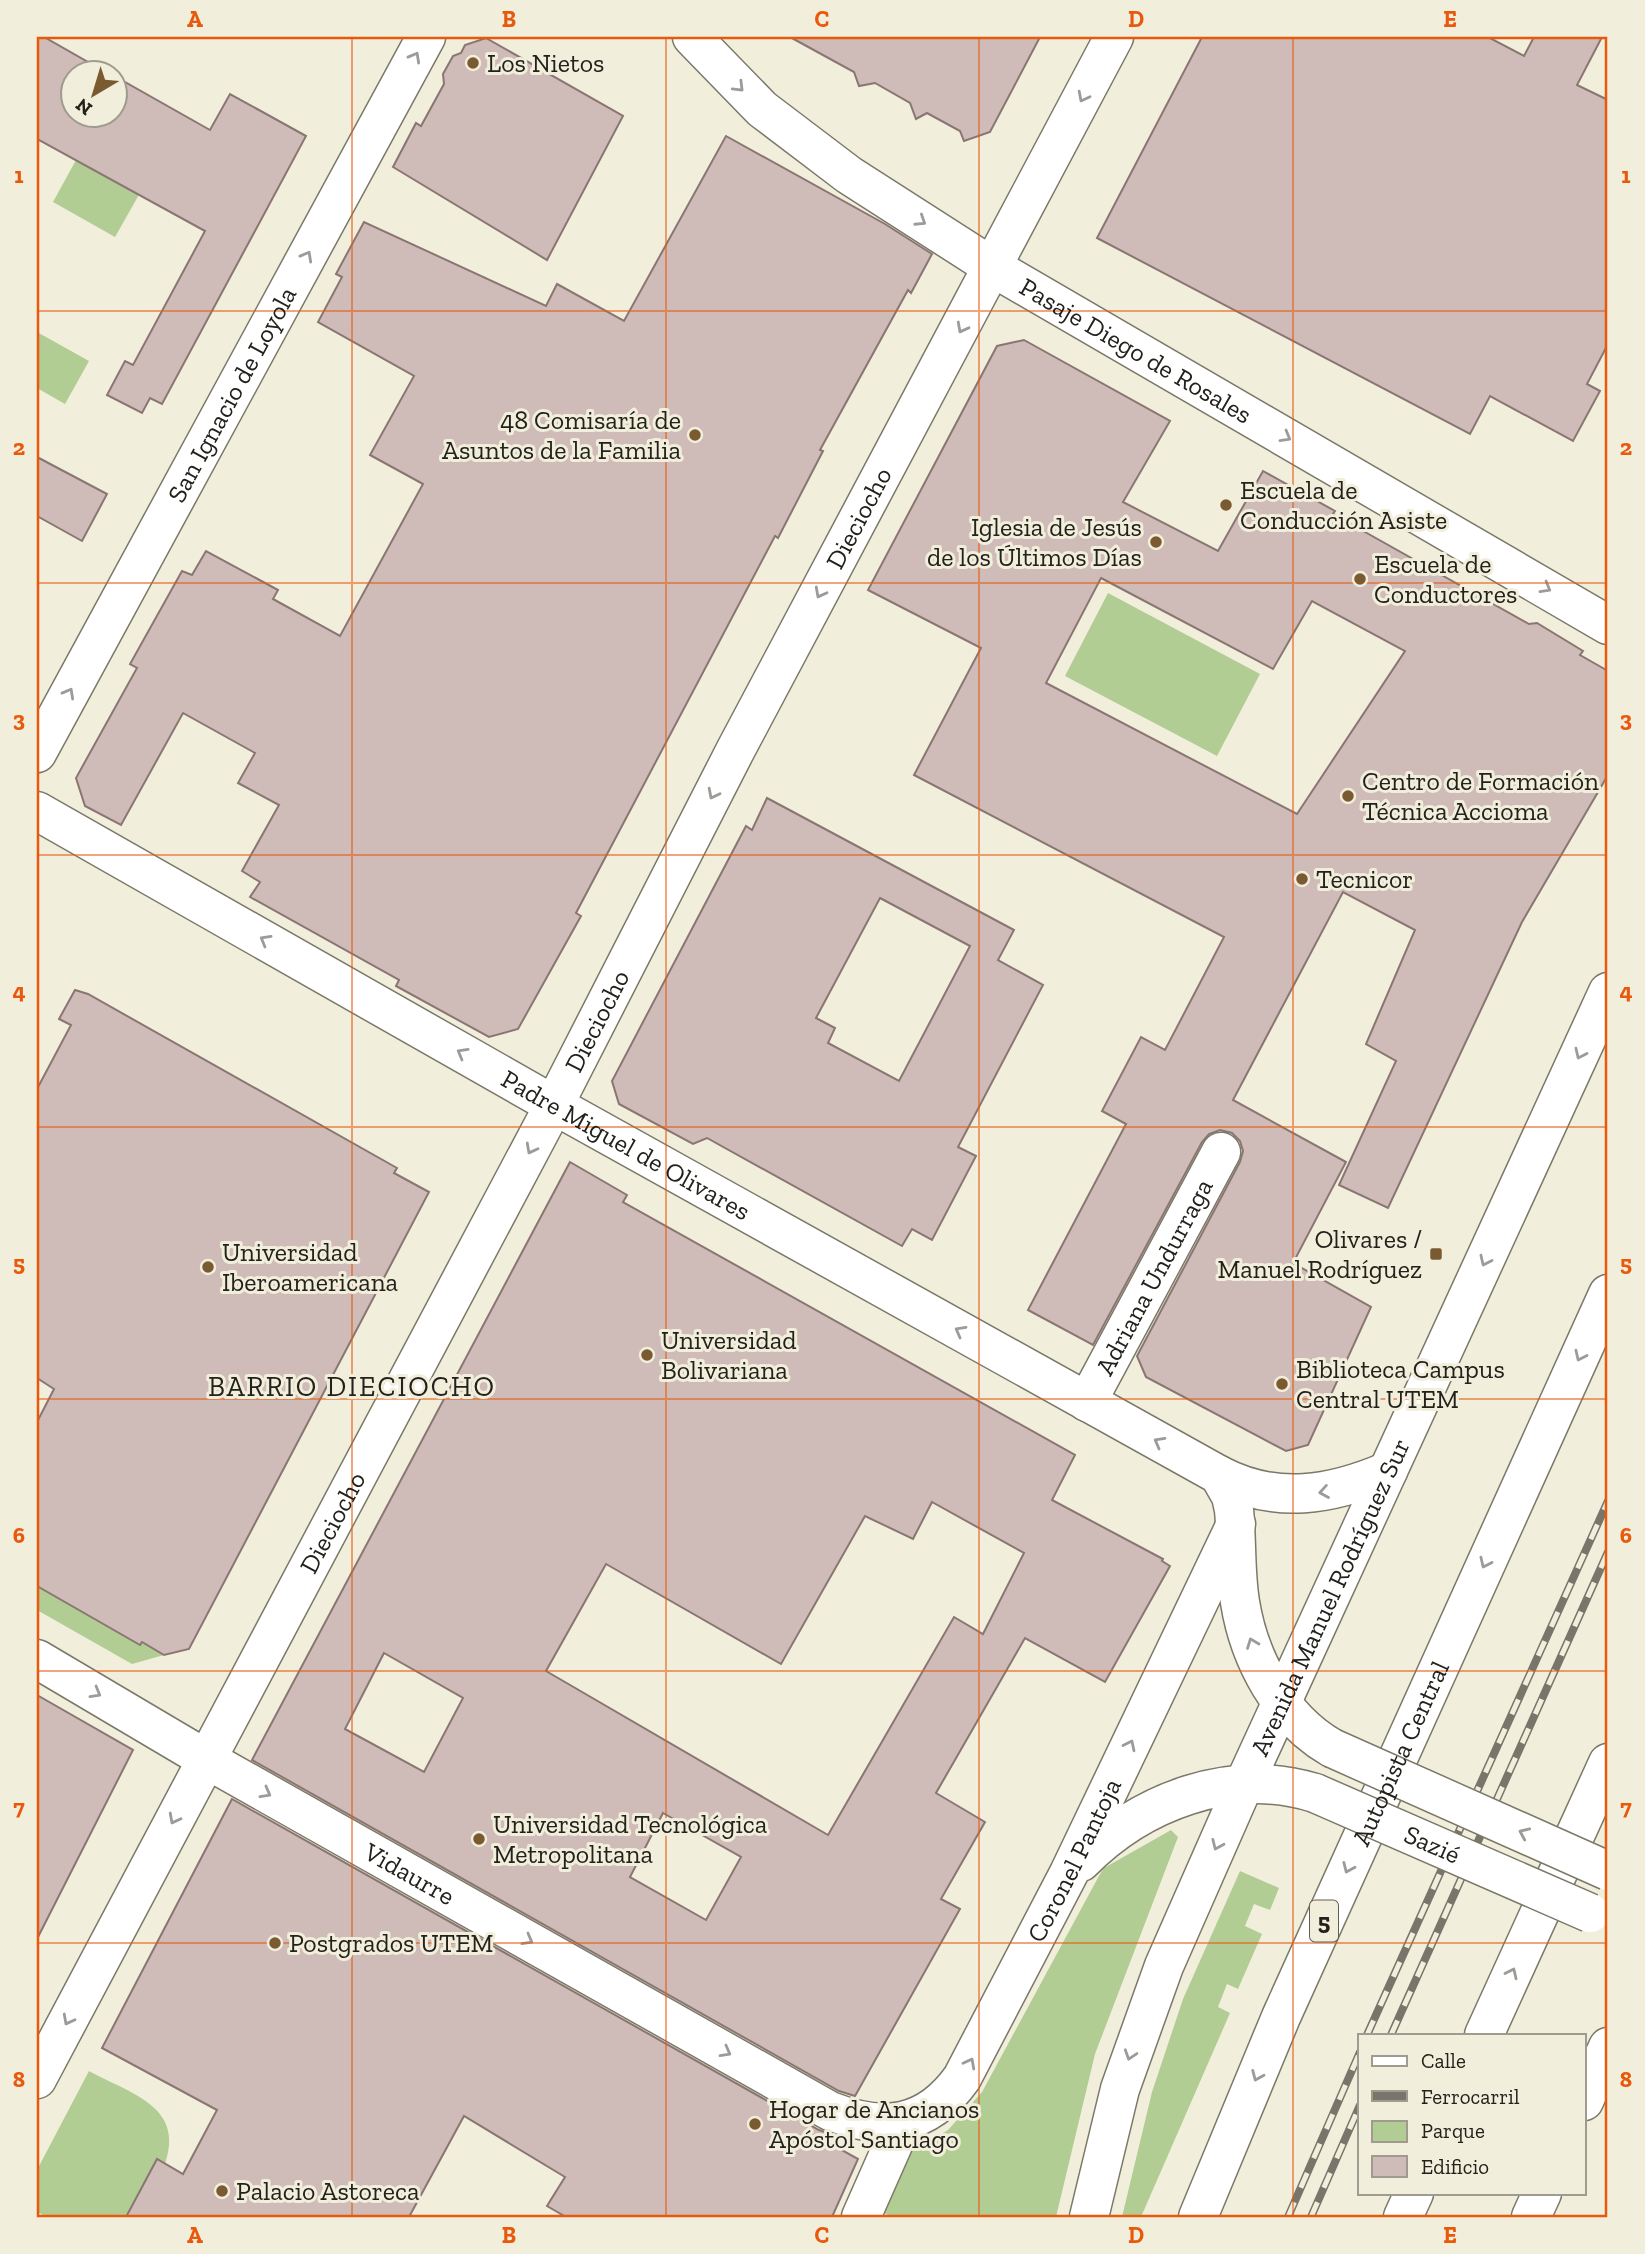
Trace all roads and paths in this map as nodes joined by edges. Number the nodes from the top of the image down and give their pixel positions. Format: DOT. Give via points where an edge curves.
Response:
graph roads {
  1 [pos="426,37"];
  2 [pos="692,37"];
  3 [pos="1114,37"];
  4 [pos="994,268"];
  5 [pos="1608,625"];
  6 [pos="37,753"];
  7 [pos="37,811"];
  8 [pos="1608,992"];
  9 [pos="554,1105"];
  10 [pos="1221,1152"];
  11 [pos="1608,1294"];
  12 [pos="1087,1402"];
  13 [pos="1388,1471"];
  14 [pos="1219,1475"];
  15 [pos="1236,1524"];
  16 [pos="37,1659"];
  17 [pos="1281,1705"];
  18 [pos="206,1759"];
  19 [pos="1608,1763"];
  20 [pos="1245,1782"];
  21 [pos="1608,1871"];
  22 [pos="1069,1873"];
  23 [pos="1599,1916"];
  24 [pos="1484,2034"];
  25 [pos="37,2079"];
  26 [pos="902,2122"];
  27 [pos="1413,2194"];
  28 [pos="1542,2194"];
  29 [pos="861,2217"];
  30 [pos="1089,2217"];
  31 [pos="1198,2217"];
  32 [pos="1403,2217"];
  33 [pos="1531,2217"];
  6 -- 1 [label="main road, San Ignacio de Loyola, one-way"];
  2 -- 4 [label="main road, Pasaje Diego de Rosales, one-way" via="788,132"];
  3 -- 4 [label="main road, Dieciocho, one-way"];
  4 -- 5 [label="main road, Pasaje Diego de Rosales, one-way"];
  4 -- 9 [label="main road, Dieciocho, one-way" via="735,751"];
  9 -- 7 [label="main road, Padre Miguel de Olivares, one-way"];
  8 -- 13 [label="main road, Avenida Manuel Rodríguez Sur, one-way"];
  12 -- 9 [label="main road, Padre Miguel de Olivares, one-way"];
  9 -- 18 [label="main road, Dieciocho, one-way"];
  10 -- 12 [label="main road, Adriana Undurraga"];
  11 -- 31 [label="main road, Autopista Central / 5, one-way" via="1281,2017"];
  14 -- 12 [label="main road, Padre Miguel de Olivares, one-way"];
  13 -- 14 [label="main road, Padre Miguel de Olivares, one-way" via="1356,1485 1291,1495 1262,1492"];
  13 -- 17 [label="main road, Avenida Manuel Rodríguez Sur"];
  14 -- 15 [label="main road" via="1231,1496"];
  17 -- 15 [label="main road, Sazié, one-way" via="1252,1644 1240,1605"];
  22 -- 15 [label="main road, Coronel Pantoja, one-way"];
  16 -- 18 [label="main road, Vidaurre, one-way"];
  17 -- 20 [label="main road, Avenida Manuel Rodríguez Sur"];
  21 -- 17 [label="main road, Sazié, one-way, bridge" via="1332,1748 1300,1727"];
  18 -- 25 [label="main road, Dieciocho, one-way"];
  18 -- 26 [label="main road, Vidaurre, one-way" via="831,2111 870,2123"];
  24 -- 19 [label="main road, one-way"];
  20 -- 22 [label="main road, Sazié" via="1195,1793 1142,1815 1115,1831"];
  20 -- 23 [label="main road, Sazié, bridge" via="1315,1793"];
  20 -- 30 [label="main road, Avenida Manuel Rodríguez Sur, one-way" via="1136,2037"];
  26 -- 22 [label="main road, Coronel Pantoja, one-way" via="938,2104 962,2078"];
  26 -- 29 [label="main road"];
  27 -- 32 [label="main road"];
  28 -- 33 [label="main road"];
}
